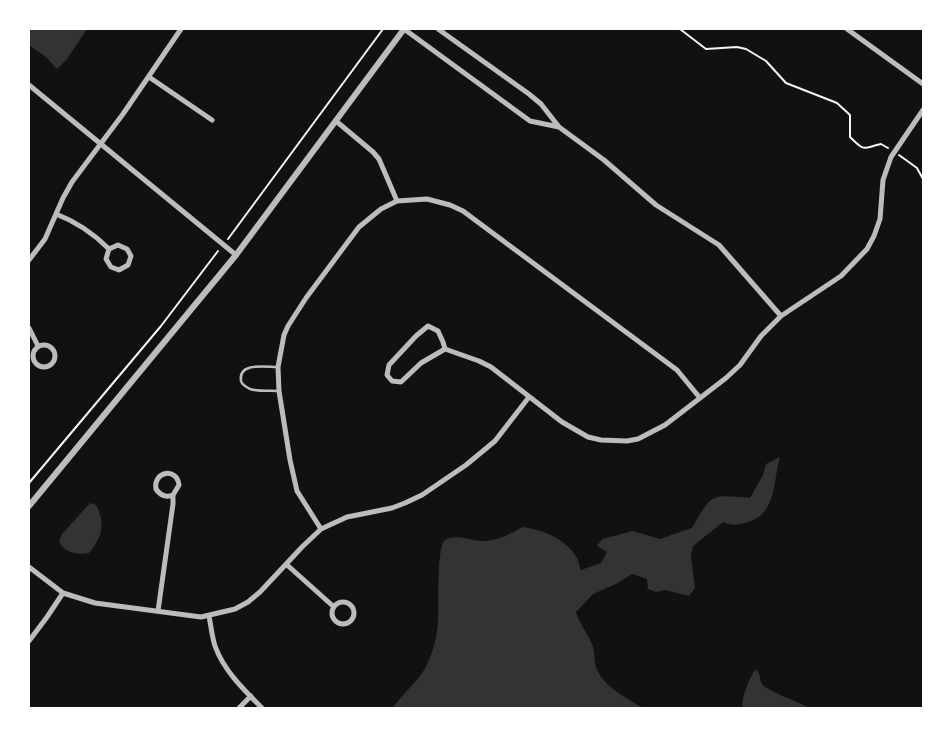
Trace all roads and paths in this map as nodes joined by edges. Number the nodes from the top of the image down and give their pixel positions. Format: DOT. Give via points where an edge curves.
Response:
graph roads {
  1 [pos="182,29"];
  2 [pos="384,29"];
  3 [pos="404,29"];
  4 [pos="438,29"];
  5 [pos="680,29"];
  6 [pos="847,29"];
  7 [pos="149,77"];
  8 [pos="923,84"];
  9 [pos="29,85"];
  10 [pos="923,110"];
  11 [pos="212,120"];
  12 [pos="336,121"];
  13 [pos="559,127"];
  14 [pos="101,144"];
  15 [pos="890,149"];
  16 [pos="899,155"];
  17 [pos="923,179"];
  18 [pos="397,201"];
  19 [pos="56,214"];
  20 [pos="228,239"];
  21 [pos="109,249"];
  22 [pos="218,251"];
  23 [pos="236,255"];
  24 [pos="29,260"];
  25 [pos="780,316"];
  26 [pos="29,328"];
  27 [pos="38,346"];
  28 [pos="445,349"];
  29 [pos="278,367"];
  30 [pos="279,391"];
  31 [pos="529,397"];
  32 [pos="700,398"];
  33 [pos="29,483"];
  34 [pos="173,496"];
  35 [pos="29,506"];
  36 [pos="320,529"];
  37 [pos="286,564"];
  38 [pos="29,567"];
  39 [pos="62,593"];
  40 [pos="334,607"];
  41 [pos="158,611"];
  42 [pos="209,616"];
  43 [pos="29,641"];
  44 [pos="251,696"];
  45 [pos="238,708"];
  46 [pos="262,708"];
  1 -- 7 [label="street"];
  2 -- 20 [label="path"];
  3 -- 12 [label="street"];
  3 -- 13 [label="street" via="530,121"];
  4 -- 13 [label="street" via="529,94"];
  5 -- 15 [label="path" via="706,49 742,48 760,56 786,83 837,103 847,111 851,120 850,137 861,148 881,144"];
  6 -- 8 [label="street"];
  7 -- 11 [label="street"];
  7 -- 14 [label="street"];
  9 -- 14 [label="street"];
  10 -- 25 [label="street" via="891,156 881,190 880,219 867,249 841,276"];
  12 -- 18 [label="street" via="379,159"];
  12 -- 23 [label="street"];
  13 -- 25 [label="street" via="656,204 719,245"];
  14 -- 19 [label="street" via="72,182"];
  14 -- 23 [label="street"];
  16 -- 17 [label="path" via="917,168"];
  18 -- 29 [label="street" via="359,227 306,298 284,335"];
  18 -- 32 [label="street" via="426,199 463,211 677,370"];
  19 -- 21 [label="street" via="81,225"];
  19 -- 24 [label="street" via="45,239"];
  21 -- 21 [label="street" via="106,259 110,267 119,270 128,265 130,256 127,249 118,245"];
  22 -- 33 [label="path" via="161,326"];
  23 -- 35 [label="street"];
  25 -- 32 [label="street" via="740,365"];
  26 -- 27 [label="street"];
  27 -- 27 [label="street" via="48,345 53,349 54,359 48,366 40,366 34,360 33,352"];
  28 -- 28 [label="street" via="421,363 401,382 392,381 387,375 389,365 428,326 438,331"];
  28 -- 31 [label="street" via="479,361"];
  29 -- 30 [label="street"];
  29 -- 30 [label="lane" via="250,367 241,378 249,389"];
  30 -- 36 [label="street" via="292,475 297,491"];
  31 -- 32 [label="street" via="574,430 588,437 615,442 647,435"];
  31 -- 36 [label="street" via="495,441 422,495 392,508 347,517"];
  34 -- 34 [label="street" via="179,486 178,478 169,473 162,474 156,480 156,489 166,496"];
  34 -- 41 [label="street"];
  36 -- 37 [label="street"];
  37 -- 40 [label="street"];
  37 -- 42 [label="street" via="248,602"];
  38 -- 39 [label="street"];
  39 -- 41 [label="street" via="103,605"];
  39 -- 43 [label="street"];
  40 -- 40 [label="street" via="340,602 349,603 354,611 352,620 344,624 336,622 332,614"];
  41 -- 42 [label="street"];
  42 -- 44 [label="street" via="212,638 220,658"];
  44 -- 45 [label="street"];
  44 -- 46 [label="street"];
}
